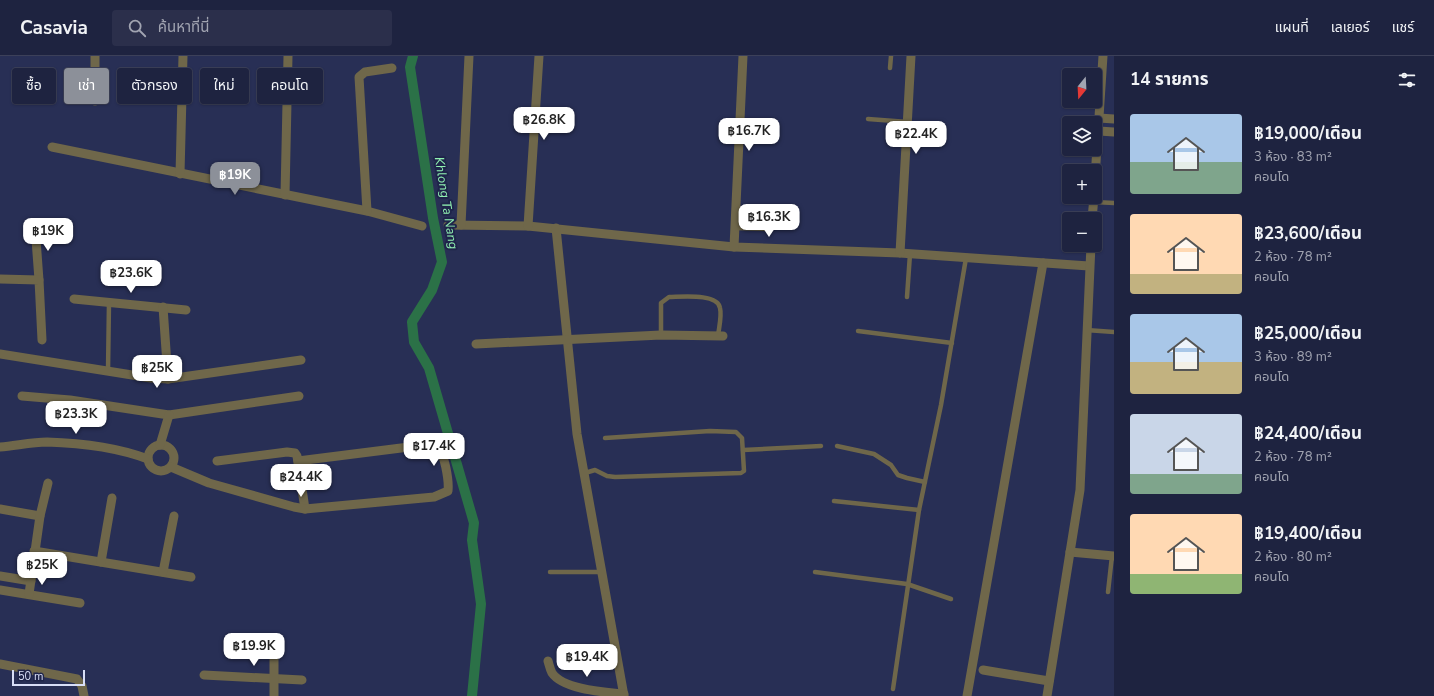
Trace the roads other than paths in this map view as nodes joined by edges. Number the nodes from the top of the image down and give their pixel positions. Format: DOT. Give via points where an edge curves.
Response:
graph roads {
  1 [pos="95,56"];
  2 [pos="183,56"];
  3 [pos="288,56"];
  4 [pos="469,56"];
  5 [pos="539,56"];
  6 [pos="743,56"];
  7 [pos="891,56"];
  8 [pos="911,56"];
  9 [pos="1103,56"];
  10 [pos="95,68"];
  11 [pos="392,68"];
  12 [pos="890,68"];
  13 [pos="1099,116"];
  14 [pos="1102,118"];
  15 [pos="1114,118"];
  16 [pos="868,119"];
  17 [pos="908,122"];
  18 [pos="1102,131"];
  19 [pos="1114,132"];
  20 [pos="52,147"];
  21 [pos="180,174"];
  22 [pos="285,195"];
  23 [pos="1102,201"];
  24 [pos="1114,203"];
  25 [pos="367,211"];
  26 [pos="736,211"];
  27 [pos="448,225"];
  28 [pos="461,225"];
  29 [pos="35,226"];
  30 [pos="422,226"];
  31 [pos="528,226"];
  32 [pos="556,228"];
  33 [pos="735,228"];
  34 [pos="734,247"];
  35 [pos="1090,252"];
  36 [pos="900,253"];
  37 [pos="910,254"];
  38 [pos="966,258"];
  39 [pos="1043,263"];
  40 [pos="1089,266"];
  41 [pos="0,279"];
  42 [pos="39,280"];
  43 [pos="907,297"];
  44 [pos="74,299"];
  45 [pos="109,302"];
  46 [pos="163,307"];
  47 [pos="186,310"];
  48 [pos="1086,330"];
  49 [pos="858,332"];
  50 [pos="1114,332"];
  51 [pos="661,335"];
  52 [pos="720,336"];
  53 [pos="566,339"];
  54 [pos="42,340"];
  55 [pos="952,343"];
  56 [pos="476,344"];
  57 [pos="0,354"];
  58 [pos="301,360"];
  59 [pos="108,371"];
  60 [pos="168,379"];
  61 [pos="22,396"];
  62 [pos="299,396"];
  63 [pos="169,415"];
  64 [pos="605,438"];
  65 [pos="160,445"];
  66 [pos="821,446"];
  67 [pos="837,446"];
  68 [pos="0,448"];
  69 [pos="743,450"];
  70 [pos="148,459"];
  71 [pos="217,461"];
  72 [pos="298,461"];
  73 [pos="171,467"];
  74 [pos="584,473"];
  75 [pos="925,482"];
  76 [pos="48,484"];
  77 [pos="112,498"];
  78 [pos="834,501"];
  79 [pos="0,508"];
  80 [pos="305,509"];
  81 [pos="919,510"];
  82 [pos="40,516"];
  83 [pos="174,516"];
  84 [pos="34,551"];
  85 [pos="1070,552"];
  86 [pos="1113,556"];
  87 [pos="101,562"];
  88 [pos="163,572"];
  89 [pos="550,572"];
  90 [pos="601,572"];
  91 [pos="815,572"];
  92 [pos="0,576"];
  93 [pos="191,577"];
  94 [pos="31,581"];
  95 [pos="907,584"];
  96 [pos="0,590"];
  97 [pos="1108,592"];
  98 [pos="29,594"];
  99 [pos="951,599"];
  100 [pos="80,603"];
  101 [pos="274,656"];
  102 [pos="548,661"];
  103 [pos="0,664"];
  104 [pos="983,670"];
  105 [pos="204,675"];
  106 [pos="274,679"];
  107 [pos="302,680"];
  108 [pos="1049,681"];
  109 [pos="893,689"];
  110 [pos="624,695"];
  111 [pos="84,696"];
  112 [pos="274,696"];
  113 [pos="967,696"];
  114 [pos="1046,696"];
  1 -- 10 [label="street"];
  2 -- 21 [label="street"];
  3 -- 22 [label="street"];
  4 -- 28 [label="street"];
  5 -- 31 [label="street"];
  6 -- 26 [label="street"];
  7 -- 12 [label="lane"];
  8 -- 17 [label="street"];
  9 -- 13 [label="street"];
  11 -- 25 [label="street" via="365,72 359,77"];
  14 -- 15 [label="street"];
  16 -- 17 [label="lane"];
  17 -- 36 [label="street"];
  18 -- 19 [label="street"];
  20 -- 21 [label="street"];
  21 -- 22 [label="street"];
  22 -- 25 [label="street"];
  23 -- 24 [label="lane"];
  25 -- 30 [label="street"];
  26 -- 33 [label="street"];
  26 -- 33 [label="lane" via="770,214 773,218 773,227"];
  27 -- 28 [label="street"];
  28 -- 31 [label="street"];
  29 -- 42 [label="street"];
  31 -- 32 [label="street"];
  32 -- 34 [label="street"];
  32 -- 53 [label="street"];
  33 -- 34 [label="street"];
  34 -- 36 [label="street"];
  35 -- 40 [label="street"];
  36 -- 37 [label="street"];
  37 -- 38 [label="street"];
  37 -- 43 [label="lane"];
  38 -- 39 [label="street"];
  38 -- 55 [label="lane"];
  39 -- 40 [label="street"];
  39 -- 113 [label="street"];
  40 -- 48 [label="street"];
  41 -- 42 [label="street"];
  42 -- 54 [label="street"];
  44 -- 45 [label="street"];
  45 -- 46 [label="street"];
  45 -- 59 [label="lane"];
  46 -- 47 [label="street"];
  46 -- 60 [label="street"];
  48 -- 50 [label="lane"];
  48 -- 85 [label="street" via="1080,490"];
  49 -- 55 [label="lane"];
  51 -- 52 [label="street"];
  51 -- 52 [label="lane" via="661,303 669,297 676,297 716,300 720,307"];
  51 -- 53 [label="street"];
  53 -- 56 [label="street"];
  53 -- 74 [label="street"];
  55 -- 75 [label="lane"];
  57 -- 59 [label="street"];
  58 -- 60 [label="street"];
  59 -- 60 [label="street"];
  61 -- 63 [label="street" via="70,400"];
  62 -- 63 [label="street"];
  63 -- 65 [label="street"];
  64 -- 69 [label="lane" via="710,431 736,432 742,438"];
  65 -- 70 [label="street" via="151,450"];
  65 -- 73 [label="street" via="173,452"];
  66 -- 69 [label="lane"];
  67 -- 75 [label="lane" via="874,454 891,464 898,475"];
  68 -- 70 [label="street" via="45,442 109,449"];
  69 -- 74 [label="lane" via="744,470 741,474 615,477 595,470"];
  70 -- 73 [label="street" via="149,464 157,471"];
  71 -- 72 [label="street" via="287,452 295,453"];
  72 -- 80 [label="street"];
  72 -- 80 [label="street" via="435,446 443,457 448,485 448,491 434,497"];
  73 -- 80 [label="street" via="209,483"];
  74 -- 90 [label="street"];
  75 -- 81 [label="lane"];
  76 -- 82 [label="street"];
  77 -- 87 [label="street"];
  78 -- 81 [label="lane"];
  79 -- 82 [label="street"];
  81 -- 95 [label="lane"];
  82 -- 84 [label="street"];
  83 -- 88 [label="street"];
  84 -- 87 [label="street"];
  84 -- 94 [label="street"];
  85 -- 86 [label="street"];
  85 -- 108 [label="street"];
  86 -- 97 [label="lane"];
  87 -- 88 [label="street"];
  88 -- 93 [label="street"];
  89 -- 90 [label="lane"];
  90 -- 110 [label="street"];
  91 -- 95 [label="lane"];
  92 -- 94 [label="street"];
  94 -- 98 [label="street"];
  95 -- 99 [label="lane"];
  95 -- 109 [label="lane"];
  96 -- 98 [label="street"];
  98 -- 100 [label="street"];
  101 -- 106 [label="street"];
  102 -- 110 [label="street" via="552,672 559,679 572,685"];
  103 -- 111 [label="street" via="77,679"];
  104 -- 108 [label="street"];
  105 -- 106 [label="street"];
  106 -- 107 [label="street"];
  106 -- 112 [label="street"];
  108 -- 114 [label="street"];
}
